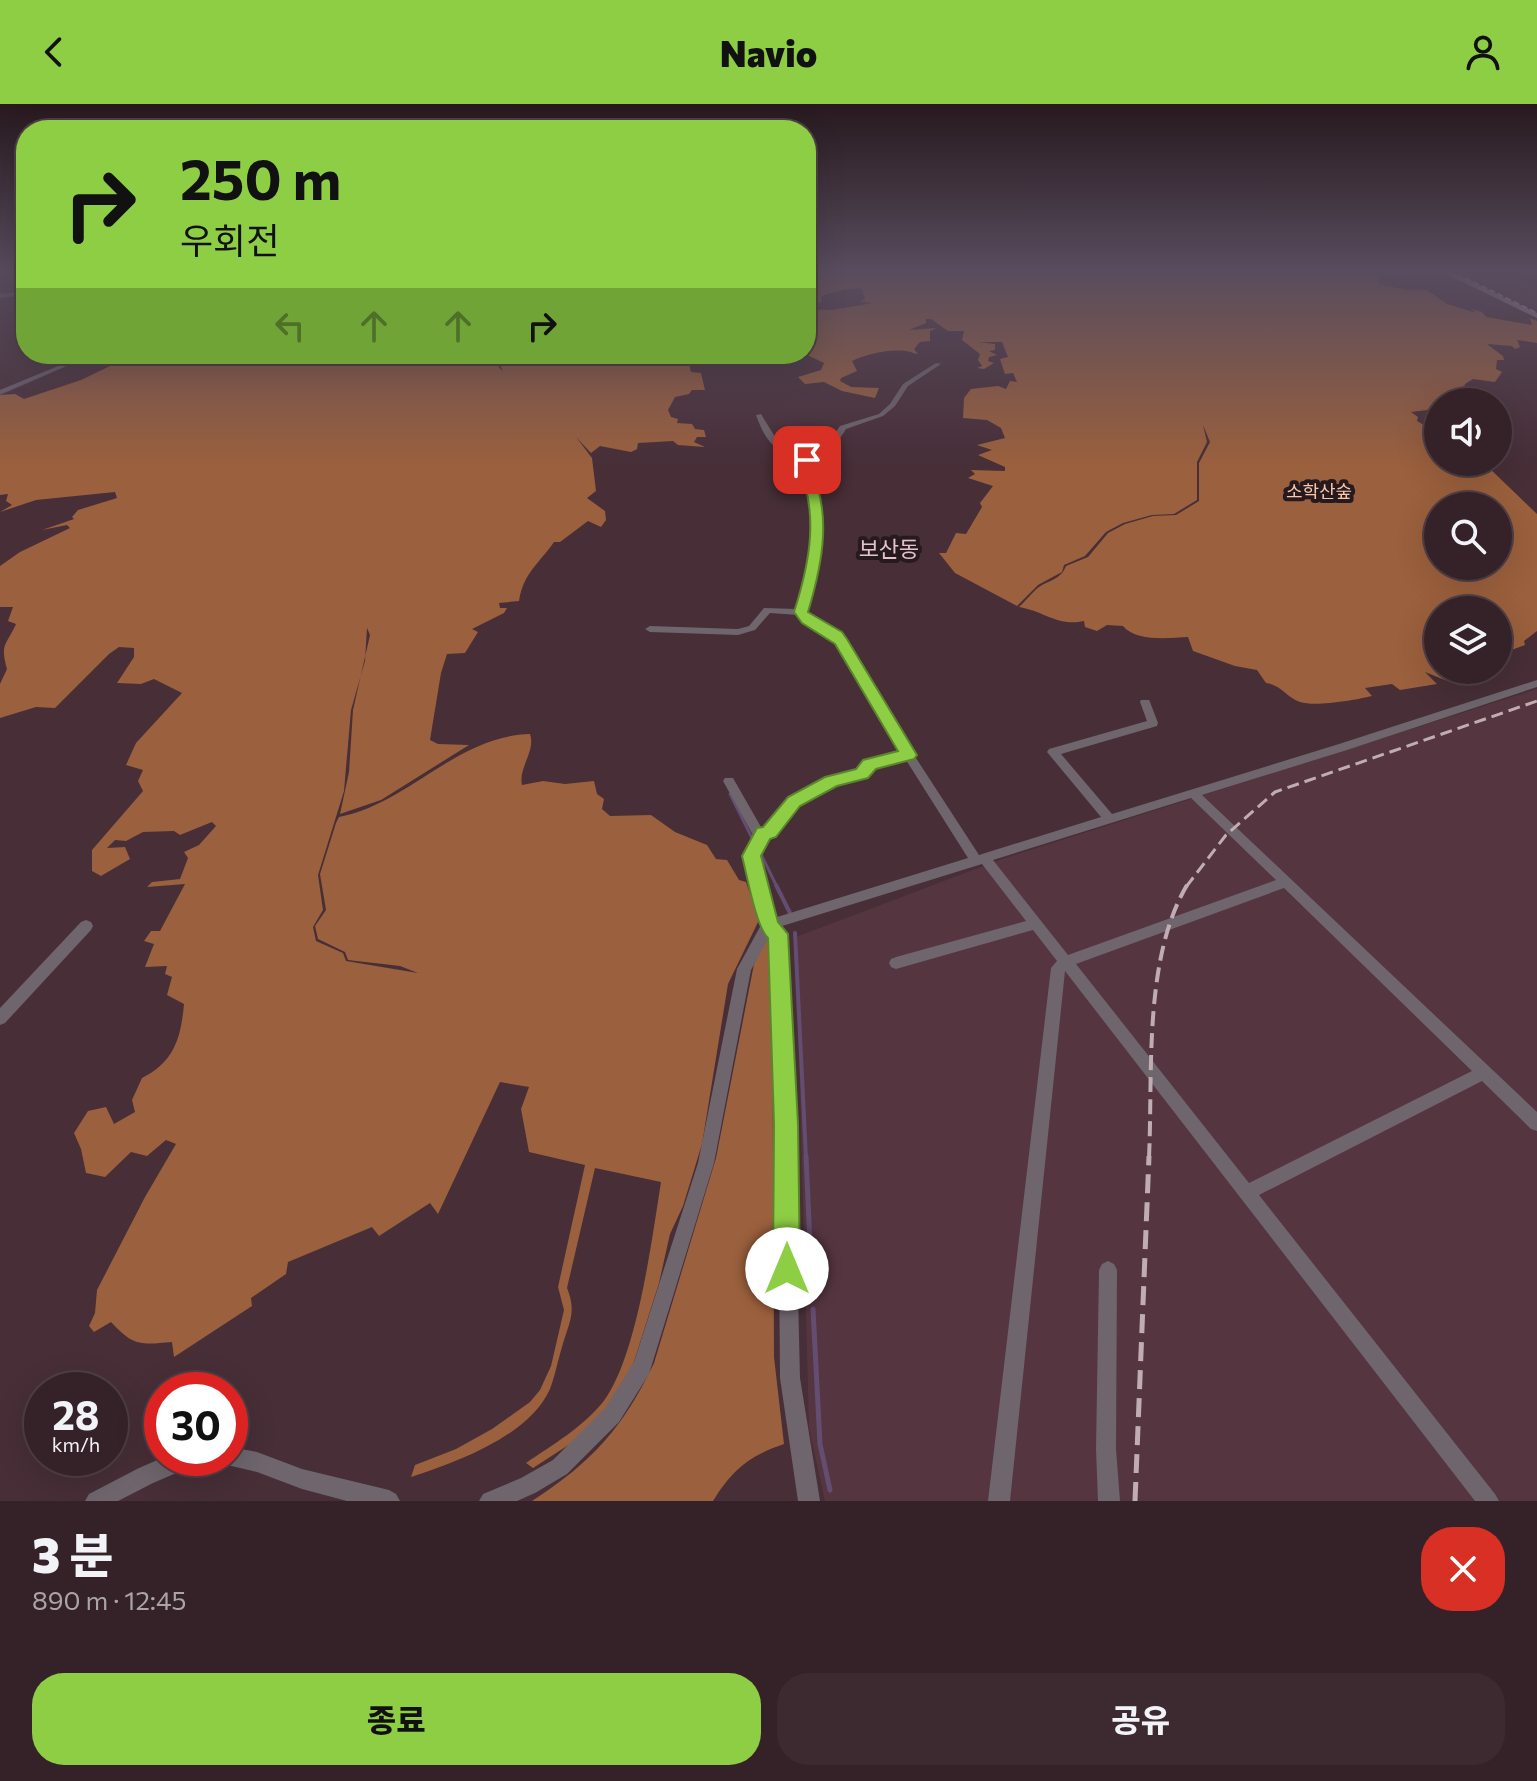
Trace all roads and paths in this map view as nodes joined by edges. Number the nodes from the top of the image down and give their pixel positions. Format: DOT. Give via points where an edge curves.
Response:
graph roads {
  1 [pos="68,364"];
  2 [pos="938,364"];
  3 [pos="0,392"];
  4 [pos="759,415"];
  5 [pos="802,461"];
  6 [pos="801,612"];
  7 [pos="650,629"];
  8 [pos="1537,683"];
  9 [pos="1145,702"];
  10 [pos="908,755"];
  11 [pos="729,781"];
  12 [pos="1193,793"];
  13 [pos="1108,818"];
  14 [pos="759,841"];
  15 [pos="981,860"];
  16 [pos="1286,882"];
  17 [pos="1035,924"];
  18 [pos="768,925"];
  19 [pos="86,926"];
  20 [pos="1065,962"];
  21 [pos="896,963"];
  22 [pos="0,1018"];
  23 [pos="1485,1072"];
  24 [pos="1537,1123"];
  25 [pos="1246,1193"];
  26 [pos="1108,1270"];
  27 [pos="248,1460"];
  28 [pos="144,1476"];
  29 [pos="96,1501"];
  30 [pos="389,1501"];
  31 [pos="490,1501"];
  32 [pos="809,1501"];
  33 [pos="999,1501"];
  34 [pos="1109,1501"];
  35 [pos="1488,1501"];
  1 -- 3 [label="street"];
  2 -- 5 [label="street" via="905,385 881,415 843,428 827,452"];
  4 -- 5 [label="street" via="774,443"];
  5 -- 6 [label="street" via="810,473 818,525 813,573"];
  6 -- 7 [label="street" via="764,610 756,625 738,632"];
  6 -- 10 [label="street" via="837,636"];
  8 -- 12 [label="street"];
  9 -- 13 [label="street" via="1154,719 1145,728 1053,752"];
  10 -- 14 [label="street" via="870,765 862,774 832,781 794,802"];
  10 -- 15 [label="street"];
  11 -- 14 [label="street"];
  12 -- 13 [label="street"];
  12 -- 16 [label="street"];
  13 -- 15 [label="street"];
  14 -- 18 [label="street" via="752,856"];
  15 -- 17 [label="street"];
  15 -- 18 [label="street"];
  16 -- 20 [label="street"];
  16 -- 23 [label="street"];
  17 -- 20 [label="street"];
  17 -- 21 [label="street"];
  18 -- 31 [label="street" via="744,969 706,1163 642,1367 612,1415 560,1467"];
  18 -- 32 [label="street" via="778,934 790,1378"];
  19 -- 22 [label="street"];
  20 -- 25 [label="street"];
  20 -- 33 [label="street" via="1056,982"];
  23 -- 24 [label="street"];
  23 -- 25 [label="street"];
  25 -- 35 [label="street"];
  26 -- 34 [label="street"];
  27 -- 30 [label="street"];
  28 -- 29 [label="street"];
}
